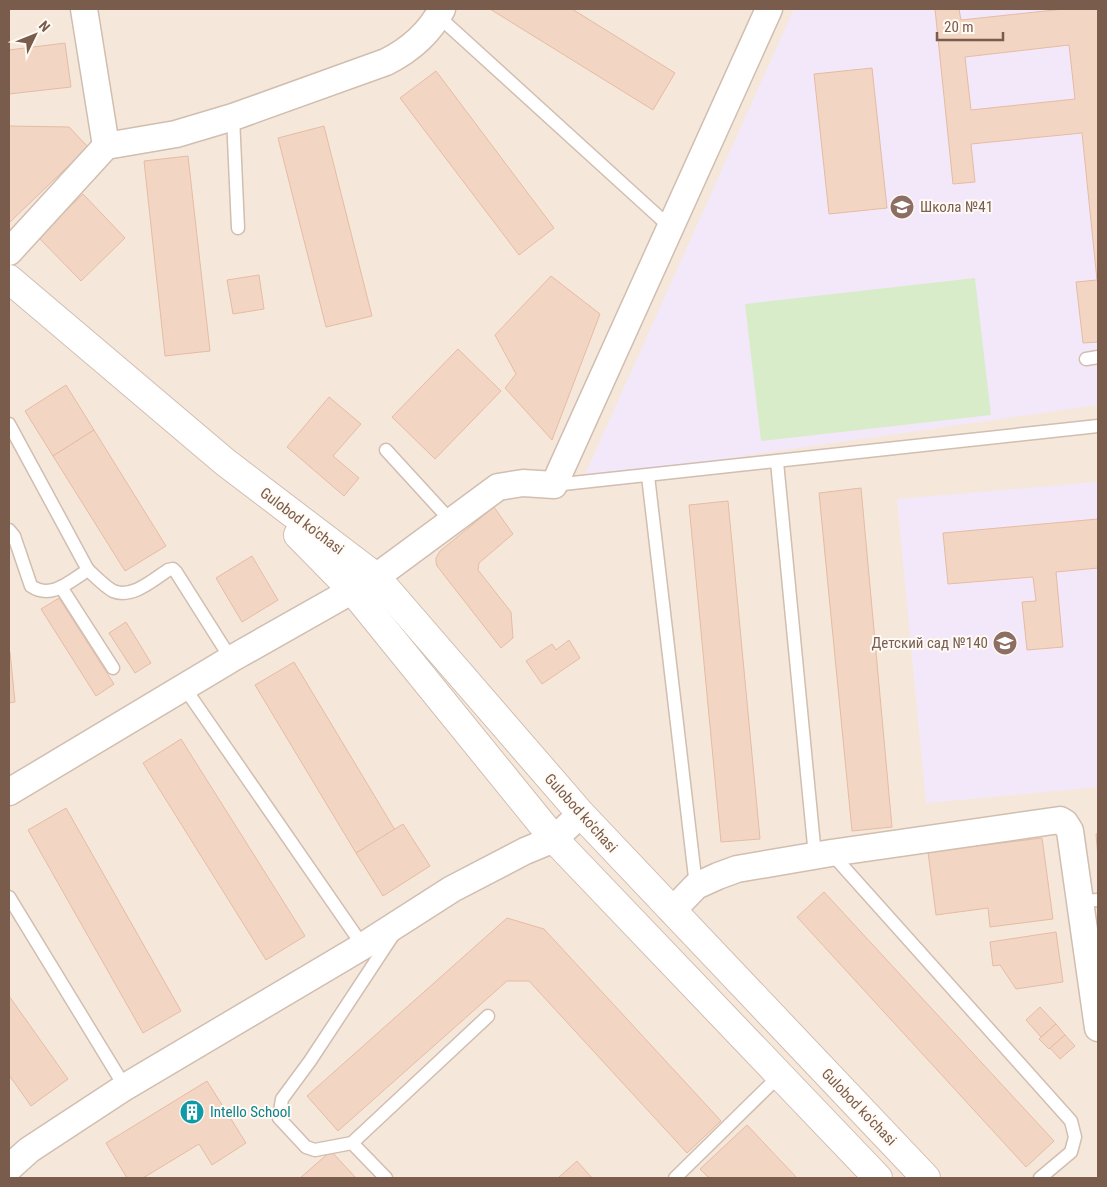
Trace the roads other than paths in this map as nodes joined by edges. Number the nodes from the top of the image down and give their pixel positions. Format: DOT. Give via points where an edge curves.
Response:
graph roads {
  1 [pos="84,9"];
  2 [pos="769,9"];
  3 [pos="440,12"];
  4 [pos="233,117"];
  5 [pos="106,146"];
  6 [pos="670,227"];
  7 [pos="238,228"];
  8 [pos="9,252"];
  9 [pos="9,279"];
  10 [pos="9,424"];
  11 [pos="1098,426"];
  12 [pos="386,450"];
  13 [pos="778,462"];
  14 [pos="648,476"];
  15 [pos="554,485"];
  16 [pos="451,521"];
  17 [pos="9,530"];
  18 [pos="88,570"];
  19 [pos="365,584"];
  20 [pos="61,587"];
  21 [pos="231,659"];
  22 [pos="113,668"];
  23 [pos="184,687"];
  24 [pos="9,792"];
  25 [pos="581,814"];
  26 [pos="554,839"];
  27 [pos="823,855"];
  28 [pos="696,886"];
  29 [pos="9,897"];
  30 [pos="1090,900"];
  31 [pos="672,911"];
  32 [pos="402,920"];
  33 [pos="363,946"];
  34 [pos="488,1016"];
  35 [pos="1098,1028"];
  36 [pos="780,1075"];
  37 [pos="125,1087"];
  38 [pos="352,1143"];
  39 [pos="9,1168"];
  40 [pos="386,1178"];
  41 [pos="675,1178"];
  42 [pos="878,1178"];
  43 [pos="926,1178"];
  44 [pos="1040,1178"];
  1 -- 5 [label="street"];
  2 -- 6 [label="street"];
  3 -- 4 [label="street" via="418,42 402,54"];
  3 -- 6 [label="lane"];
  4 -- 5 [label="street" via="176,134"];
  4 -- 7 [label="lane"];
  5 -- 8 [label="street"];
  6 -- 15 [label="street"];
  9 -- 19 [label="street, Gulobod ko'chasi"];
  10 -- 18 [label="lane"];
  11 -- 13 [label="lane"];
  12 -- 16 [label="lane"];
  13 -- 14 [label="lane"];
  13 -- 27 [label="lane"];
  14 -- 15 [label="lane"];
  14 -- 28 [label="lane"];
  15 -- 16 [label="street" via="523,483 498,487"];
  16 -- 19 [label="street"];
  17 -- 20 [label="lane" via="31,586 46,592"];
  18 -- 20 [label="lane"];
  18 -- 21 [label="lane" via="115,592 128,592 173,569"];
  19 -- 21 [label="street"];
  19 -- 25 [label="street, Gulobod ko'chasi"];
  19 -- 26 [label="street, Gulobod ko'chasi"];
  20 -- 22 [label="lane"];
  21 -- 23 [label="street"];
  23 -- 24 [label="street"];
  23 -- 33 [label="lane"];
  25 -- 26 [label="street"];
  25 -- 31 [label="street, Gulobod ko'chasi"];
  26 -- 32 [label="street" via="452,889"];
  26 -- 36 [label="street, Gulobod ko'chasi"];
  27 -- 28 [label="street" via="737,869"];
  27 -- 30 [label="street" via="1060,820 1070,831"];
  27 -- 44 [label="lane" via="1071,1121 1075,1137 1071,1152"];
  28 -- 31 [label="street"];
  29 -- 37 [label="lane"];
  30 -- 35 [label="street"];
  31 -- 43 [label="street, Gulobod ko'chasi"];
  32 -- 33 [label="street"];
  32 -- 38 [label="lane" via="282,1099 278,1118 306,1147 315,1150"];
  33 -- 37 [label="street"];
  34 -- 38 [label="lane"];
  36 -- 41 [label="lane"];
  36 -- 42 [label="street, Gulobod ko'chasi"];
  37 -- 39 [label="street" via="29,1150"];
  38 -- 40 [label="lane"];
}
